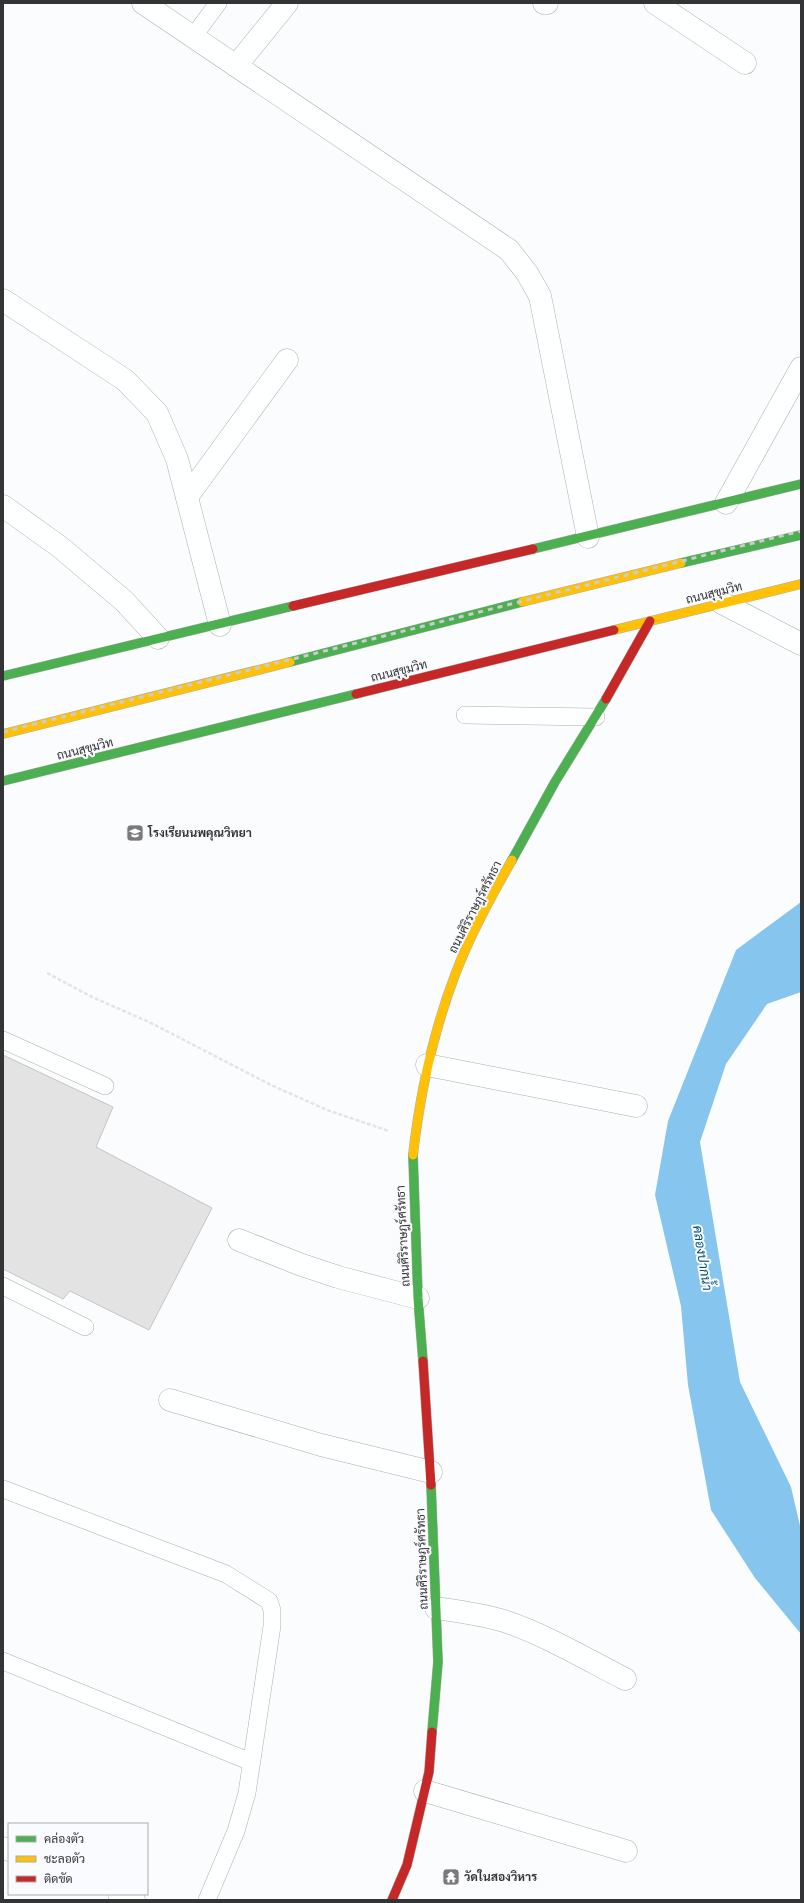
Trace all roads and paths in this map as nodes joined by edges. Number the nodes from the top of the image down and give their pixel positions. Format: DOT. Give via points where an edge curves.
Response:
graph roads {
  1 [pos="143,3"];
  2 [pos="218,3"];
  3 [pos="287,3"];
  4 [pos="544,3"];
  5 [pos="547,3"];
  6 [pos="656,3"];
  7 [pos="193,37"];
  8 [pos="745,63"];
  9 [pos="236,66"];
  10 [pos="3,300"];
  11 [pos="287,360"];
  12 [pos="801,368"];
  13 [pos="801,484"];
  14 [pos="187,497"];
  15 [pos="726,503"];
  16 [pos="3,506"];
  17 [pos="801,536"];
  18 [pos="588,537"];
  19 [pos="801,584"];
  20 [pos="722,603"];
  21 [pos="650,621"];
  22 [pos="220,625"];
  23 [pos="158,638"];
  24 [pos="801,644"];
  25 [pos="3,676"];
  26 [pos="464,715"];
  27 [pos="596,717"];
  28 [pos="3,734"];
  29 [pos="3,781"];
  30 [pos="47,973"];
  31 [pos="3,1040"];
  32 [pos="427,1065"];
  33 [pos="105,1086"];
  34 [pos="636,1106"];
  35 [pos="414,1139"];
  36 [pos="239,1240"];
  37 [pos="3,1286"];
  38 [pos="418,1298"];
  39 [pos="84,1327"];
  40 [pos="170,1400"];
  41 [pos="431,1472"];
  42 [pos="3,1489"];
  43 [pos="436,1608"];
  44 [pos="3,1661"];
  45 [pos="625,1679"];
  46 [pos="251,1762"];
  47 [pos="425,1791"];
  48 [pos="626,1851"];
  49 [pos="122,1895"];
  50 [pos="134,1900"];
  51 [pos="207,1900"];
  52 [pos="392,1900"];
  1 -- 7 [label="street"];
  2 -- 7 [label="lane"];
  3 -- 9 [label="street"];
  4 -- 5 [label="street"];
  6 -- 8 [label="street"];
  7 -- 9 [label="street"];
  9 -- 18 [label="street" via="509,250 527,273 540,296"];
  10 -- 14 [label="street" via="125,380 157,413 177,459"];
  11 -- 14 [label="street"];
  12 -- 15 [label="street"];
  13 -- 15 [label="main road"];
  14 -- 22 [label="street"];
  15 -- 18 [label="main road"];
  16 -- 23 [label="street" via="60,547 124,602"];
  17 -- 28 [label="main road" via="717,554 392,634"];
  18 -- 22 [label="main road"];
  19 -- 20 [label="main road, ถนนสุขุมวิท"];
  20 -- 21 [label="main road, ถนนสุขุมวิท"];
  20 -- 24 [label="street"];
  21 -- 27 [label="main road, ถนนศิริราษฎร์ศรัทธา"];
  21 -- 29 [label="main road, ถนนสุขุมวิท"];
  22 -- 23 [label="main road"];
  23 -- 25 [label="main road"];
  26 -- 27 [label="lane"];
  27 -- 32 [label="main road, ถนนศิริราษฎร์ศรัทธา" via="555,782 485,909 455,974"];
  30 -- 35 [label="path" via="271,1085 327,1110"];
  31 -- 33 [label="lane"];
  32 -- 34 [label="street"];
  32 -- 35 [label="main road, ถนนศิริราษฎร์ศรัทธา"];
  35 -- 38 [label="main road, ถนนศิริราษฎร์ศรัทธา" via="412,1161"];
  36 -- 38 [label="street" via="312,1269"];
  37 -- 39 [label="lane"];
  38 -- 41 [label="main road, ถนนศิริราษฎร์ศรัทธา"];
  40 -- 41 [label="street" via="321,1445"];
  41 -- 43 [label="main road, ถนนศิริราษฎร์ศรัทธา"];
  42 -- 46 [label="lane" via="226,1574 269,1601 272,1626"];
  43 -- 45 [label="street" via="487,1617 525,1629"];
  43 -- 47 [label="main road, ถนนศิริราษฎร์ศรัทธา" via="438,1662 429,1772"];
  44 -- 46 [label="lane"];
  46 -- 51 [label="lane" via="247,1792 236,1831"];
  47 -- 48 [label="street"];
  47 -- 52 [label="main road, ถนนศิริราษฎร์ศรัทธา" via="407,1866"];
  49 -- 50 [label="street"];
}
